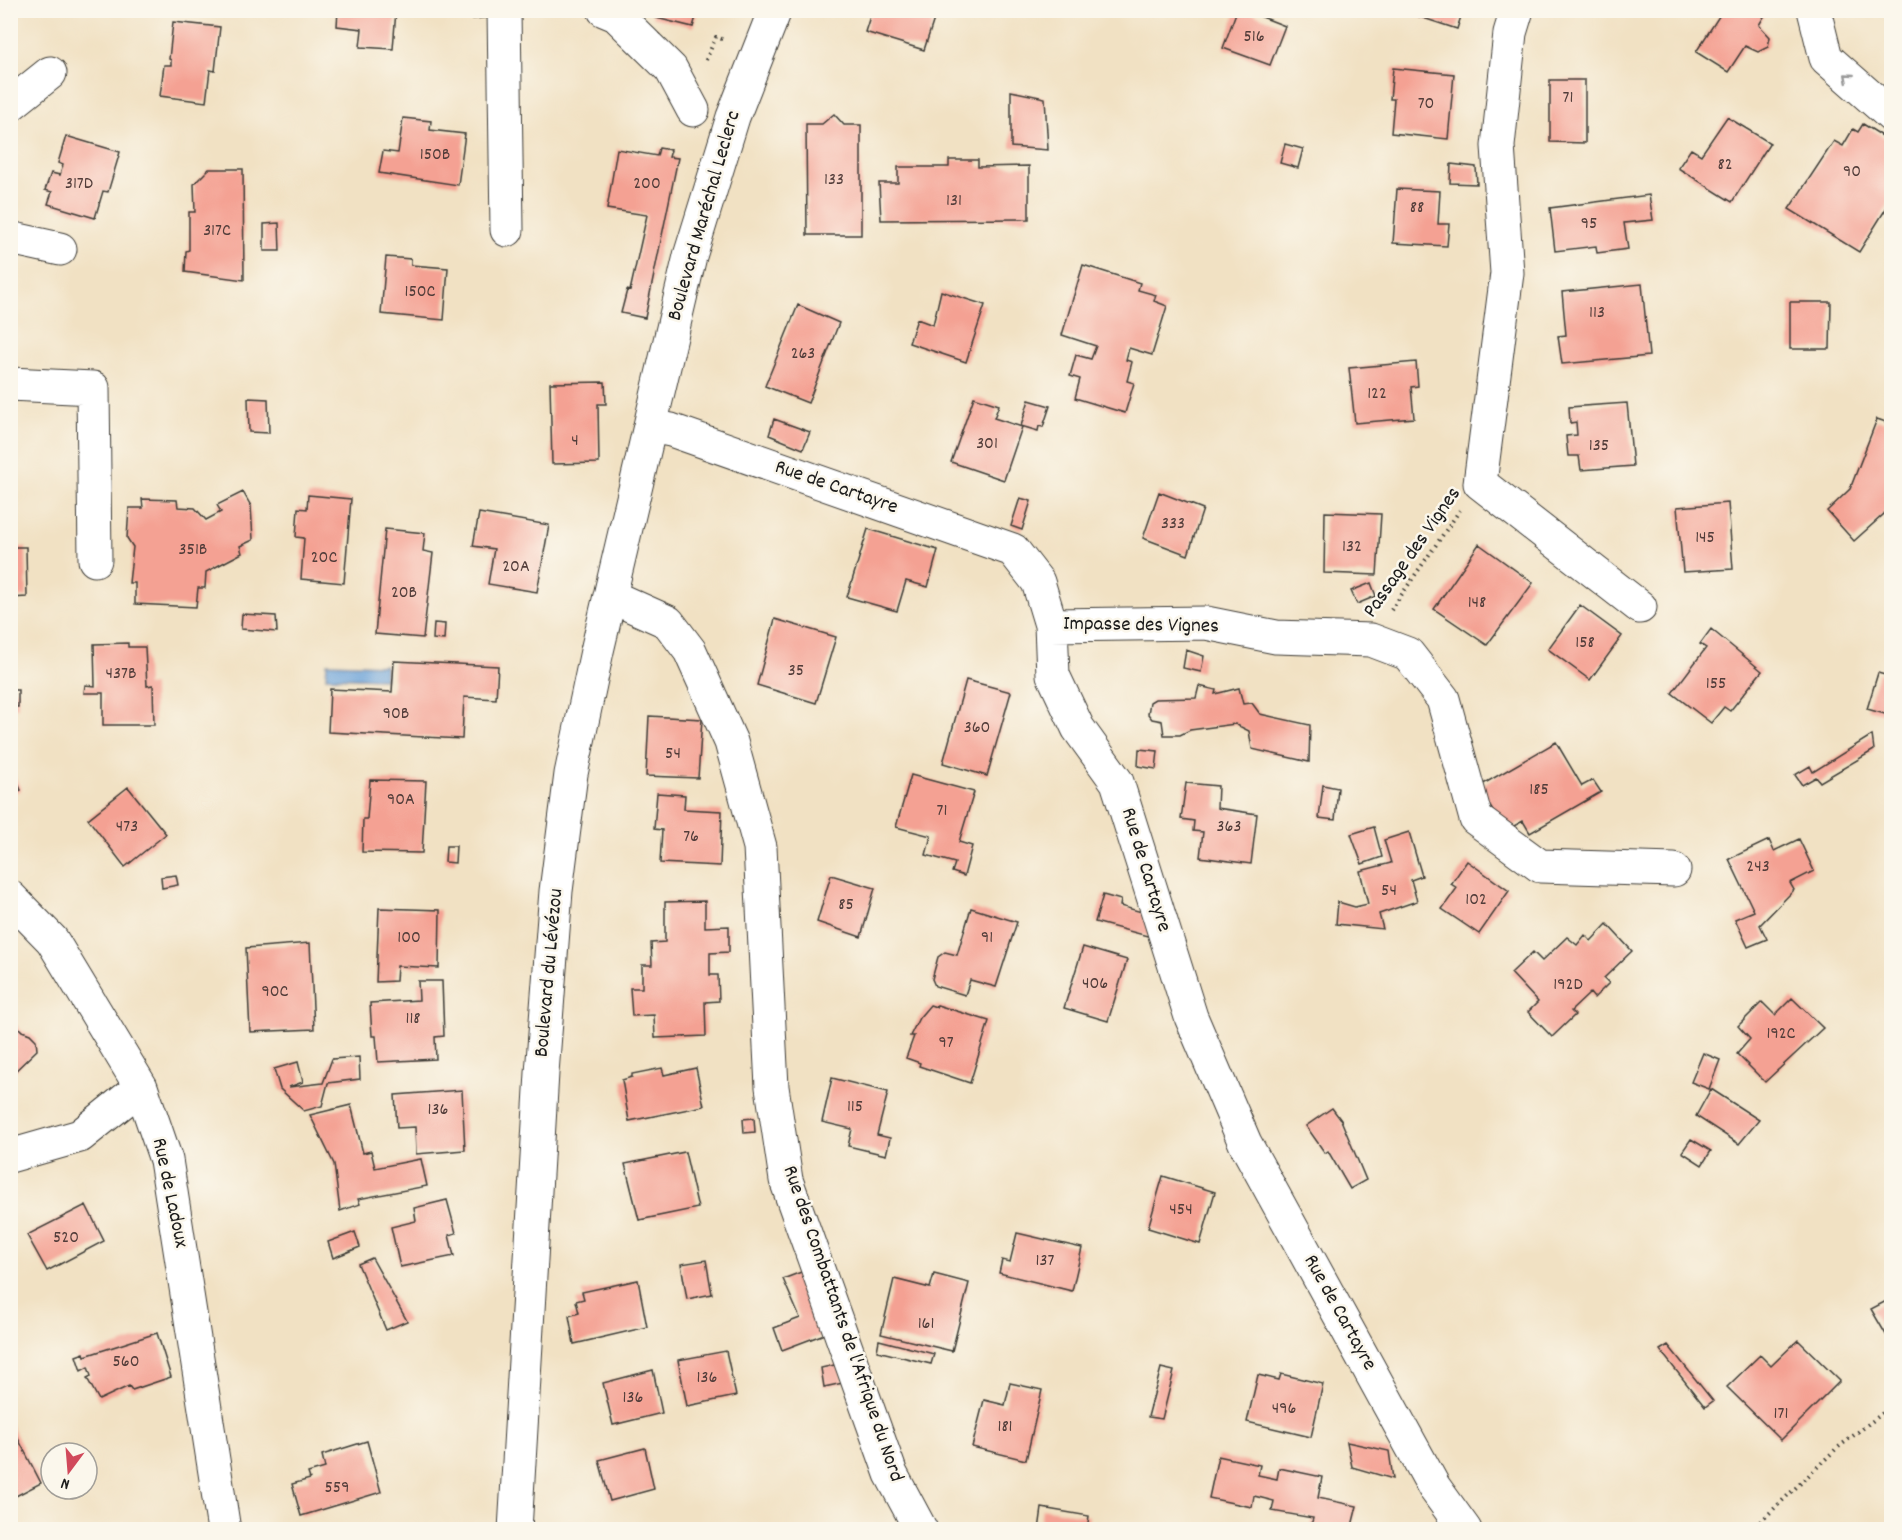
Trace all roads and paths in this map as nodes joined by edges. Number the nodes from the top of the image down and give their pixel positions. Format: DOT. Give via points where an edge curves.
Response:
graph roads {
  1 [pos="504,10"];
  2 [pos="604,10"];
  3 [pos="775,10"];
  4 [pos="1517,10"];
  5 [pos="1814,10"];
  6 [pos="758,53"];
  7 [pos="671,69"];
  8 [pos="50,73"];
  9 [pos="10,105"];
  10 [pos="693,110"];
  11 [pos="1892,116"];
  12 [pos="507,231"];
  13 [pos="10,238"];
  14 [pos="60,249"];
  15 [pos="10,384"];
  16 [pos="650,426"];
  17 [pos="1479,483"];
  18 [pos="95,560"];
  19 [pos="610,596"];
  20 [pos="1640,607"];
  21 [pos="1051,625"];
  22 [pos="1371,640"];
  23 [pos="1674,870"];
  24 [pos="10,897"];
  25 [pos="141,1086"];
  26 [pos="10,1156"];
  27 [pos="1892,1407"];
  28 [pos="224,1530"];
  29 [pos="515,1530"];
  30 [pos="921,1530"];
  31 [pos="1465,1530"];
  32 [pos="1752,1530"];
  1 -- 12 [label="street"];
  2 -- 7 [label="street" via="616,15"];
  3 -- 6 [label="street, Boulevard Maréchal Leclerc"];
  4 -- 17 [label="street" via="1510,33 1498,146 1507,273"];
  11 -- 5 [label="street, one-way" via="1826,58"];
  6 -- 7 [label="path" via="716,37 704,66"];
  6 -- 16 [label="street, Boulevard Maréchal Leclerc" via="733,117 690,256"];
  7 -- 10 [label="street"];
  8 -- 9 [label="street"];
  13 -- 14 [label="street"];
  15 -- 18 [label="street" via="93,388"];
  16 -- 19 [label="street, Boulevard du Lévézou"];
  16 -- 21 [label="street, Rue de Cartayre" via="671,430 1013,550 1038,582"];
  17 -- 20 [label="street"];
  17 -- 22 [label="path, Passage des Vignes"];
  19 -- 29 [label="street, Boulevard du Lévézou" via="571,774 556,891"];
  19 -- 30 [label="street, Rue des Combattants de l'Afrique du Nord" via="668,622 690,651 731,742 760,847 772,1087 786,1180 891,1474"];
  21 -- 22 [label="street, Impasse des Vignes" via="1206,622 1276,637"];
  21 -- 31 [label="street, Rue de Cartayre" via="1053,675 1078,728 1117,782 1191,1017 1245,1143 1434,1487"];
  22 -- 23 [label="street, Impasse des Vignes" via="1408,654 1443,699 1476,819 1540,866"];
  24 -- 25 [label="street, Rue de Ladoux" via="52,940"];
  25 -- 26 [label="street" via="80,1136"];
  25 -- 28 [label="street, Rue de Ladoux" via="168,1171"];
  27 -- 32 [label="path" via="1836,1449"];
}
